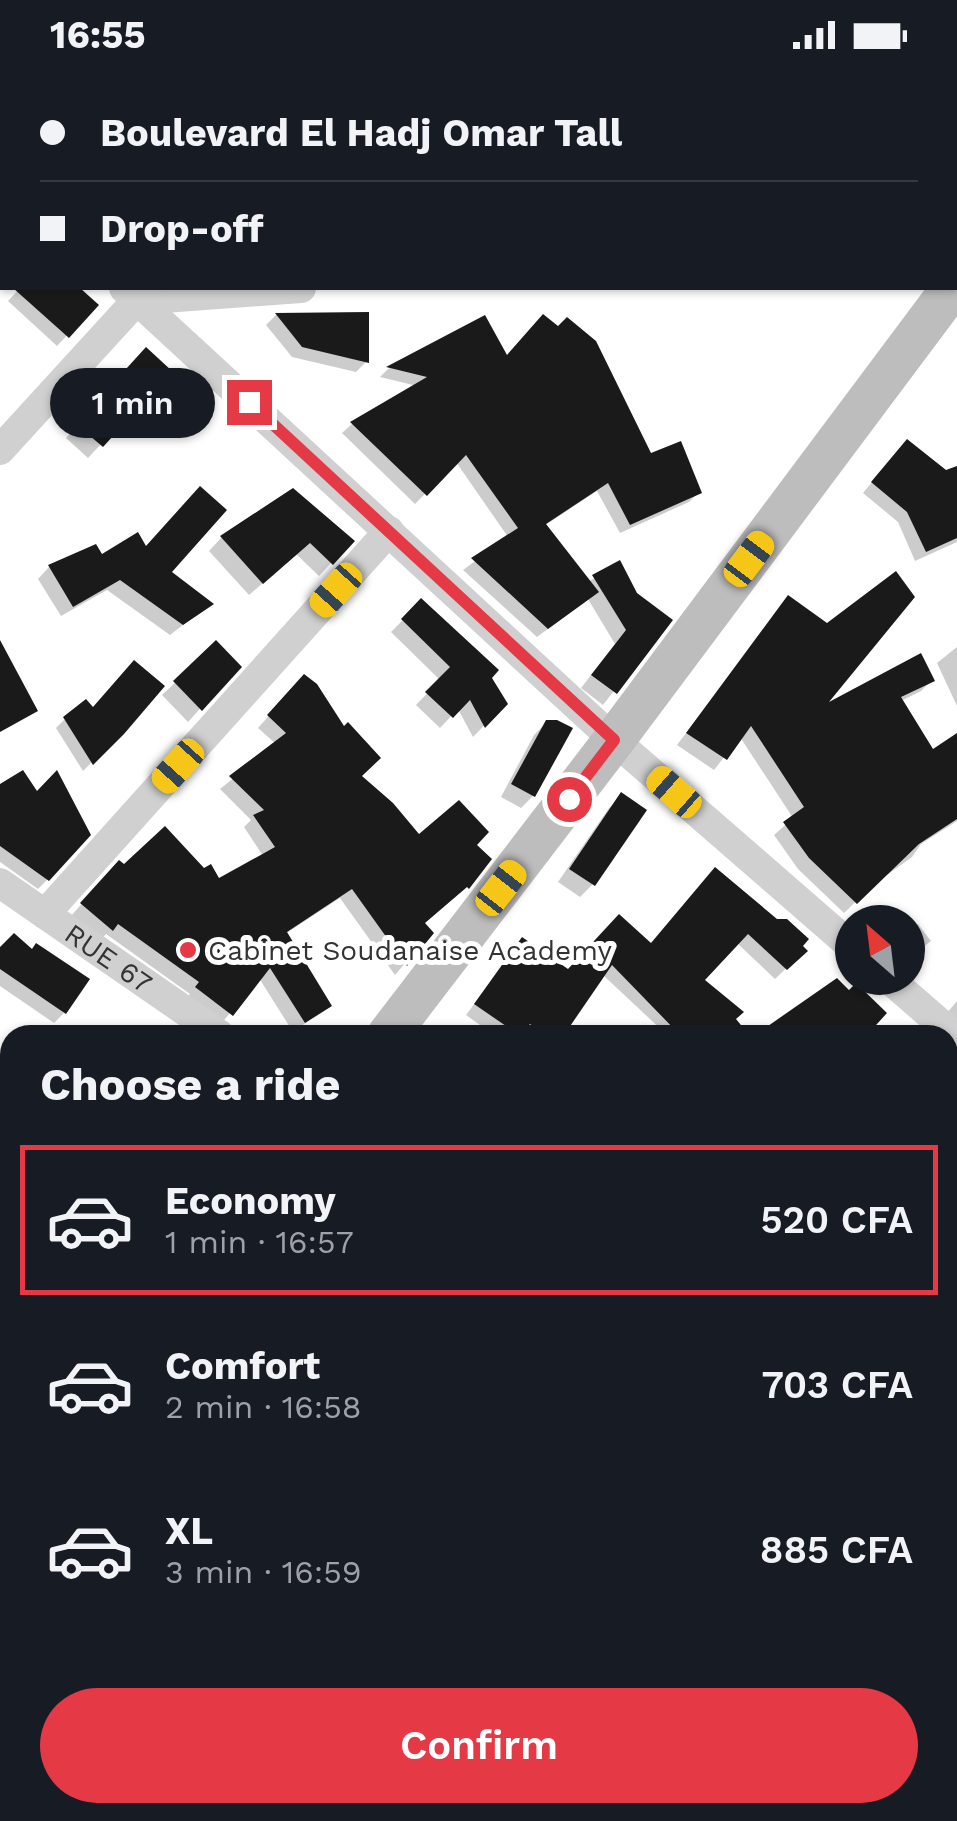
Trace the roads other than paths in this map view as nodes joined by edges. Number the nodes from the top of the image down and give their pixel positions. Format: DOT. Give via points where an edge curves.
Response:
graph roads {
  1 [pos="218,290"];
  2 [pos="949,290"];
  3 [pos="136,292"];
  4 [pos="0,450"];
  5 [pos="389,531"];
  6 [pos="614,740"];
  7 [pos="0,883"];
  8 [pos="45,914"];
  9 [pos="835,932"];
  10 [pos="908,995"];
  11 [pos="206,1025"];
  12 [pos="396,1025"];
  13 [pos="942,1025"];
  1 -- 3 [label="street"];
  2 -- 6 [label="street"];
  3 -- 4 [label="street"];
  3 -- 5 [label="street"];
  5 -- 6 [label="street"];
  5 -- 8 [label="street"];
  6 -- 9 [label="street"];
  6 -- 12 [label="street"];
  7 -- 8 [label="street, RUE 67"];
  8 -- 11 [label="street, RUE 67"];
  10 -- 13 [label="street"];
}
